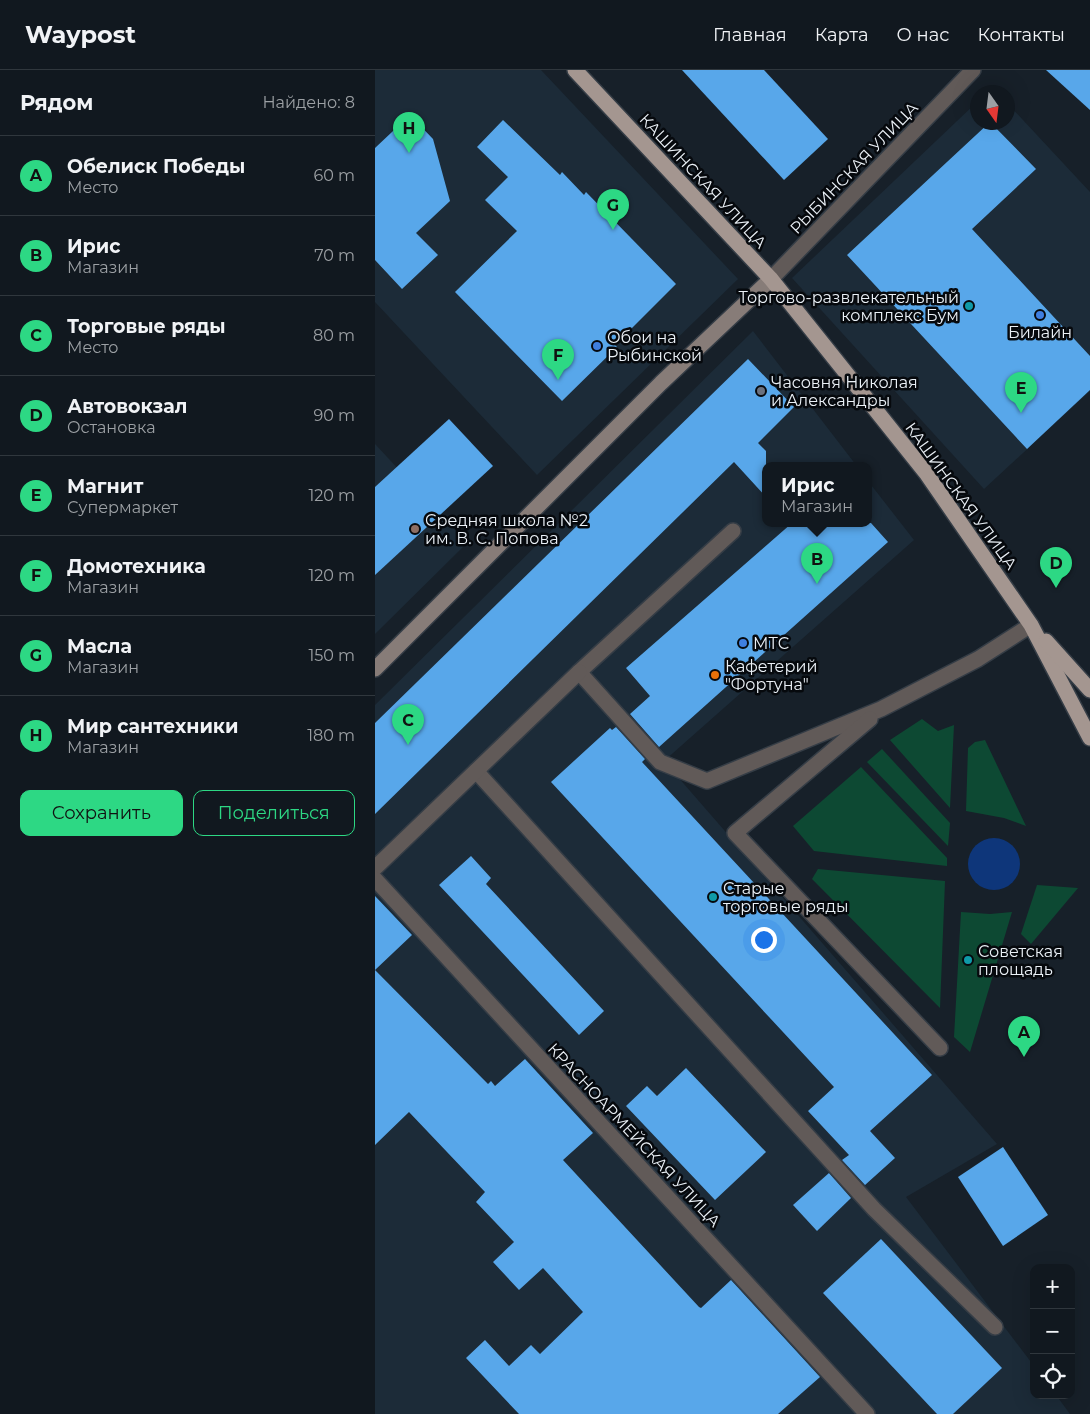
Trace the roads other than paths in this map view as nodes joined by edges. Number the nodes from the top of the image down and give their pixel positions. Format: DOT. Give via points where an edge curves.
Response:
graph roads {
  1 [pos="575,70"];
  2 [pos="973,70"];
  3 [pos="771,279"];
  4 [pos="733,530"];
  5 [pos="1031,625"];
  6 [pos="375,669"];
  7 [pos="579,672"];
  8 [pos="1090,690"];
  9 [pos="881,709"];
  10 [pos="1090,738"];
  11 [pos="476,771"];
  12 [pos="375,868"];
  13 [pos="375,879"];
  14 [pos="940,1048"];
  15 [pos="995,1327"];
  16 [pos="867,1414"];
  1 -- 3 [label="main road, КАШИНСКАЯ УЛИЦА"];
  2 -- 3 [label="street, РЫБИНСКАЯ УЛИЦА"];
  3 -- 5 [label="main road, КАШИНСКАЯ УЛИЦА" via="926,473"];
  3 -- 6 [label="main road, РЫБИНСКАЯ УЛИЦА" via="654,390"];
  4 -- 7 [label="street"];
  5 -- 8 [label="main road"];
  5 -- 9 [label="street" via="978,659"];
  5 -- 10 [label="main road, КАШИНСКАЯ УЛИЦА"];
  7 -- 9 [label="street" via="660,762 707,781"];
  7 -- 11 [label="street"];
  9 -- 14 [label="street" via="735,833"];
  11 -- 12 [label="street"];
  11 -- 15 [label="street" via="874,1209"];
  13 -- 16 [label="street, КРАСНОАРМЕЙСКАЯ УЛИЦА"];
}
